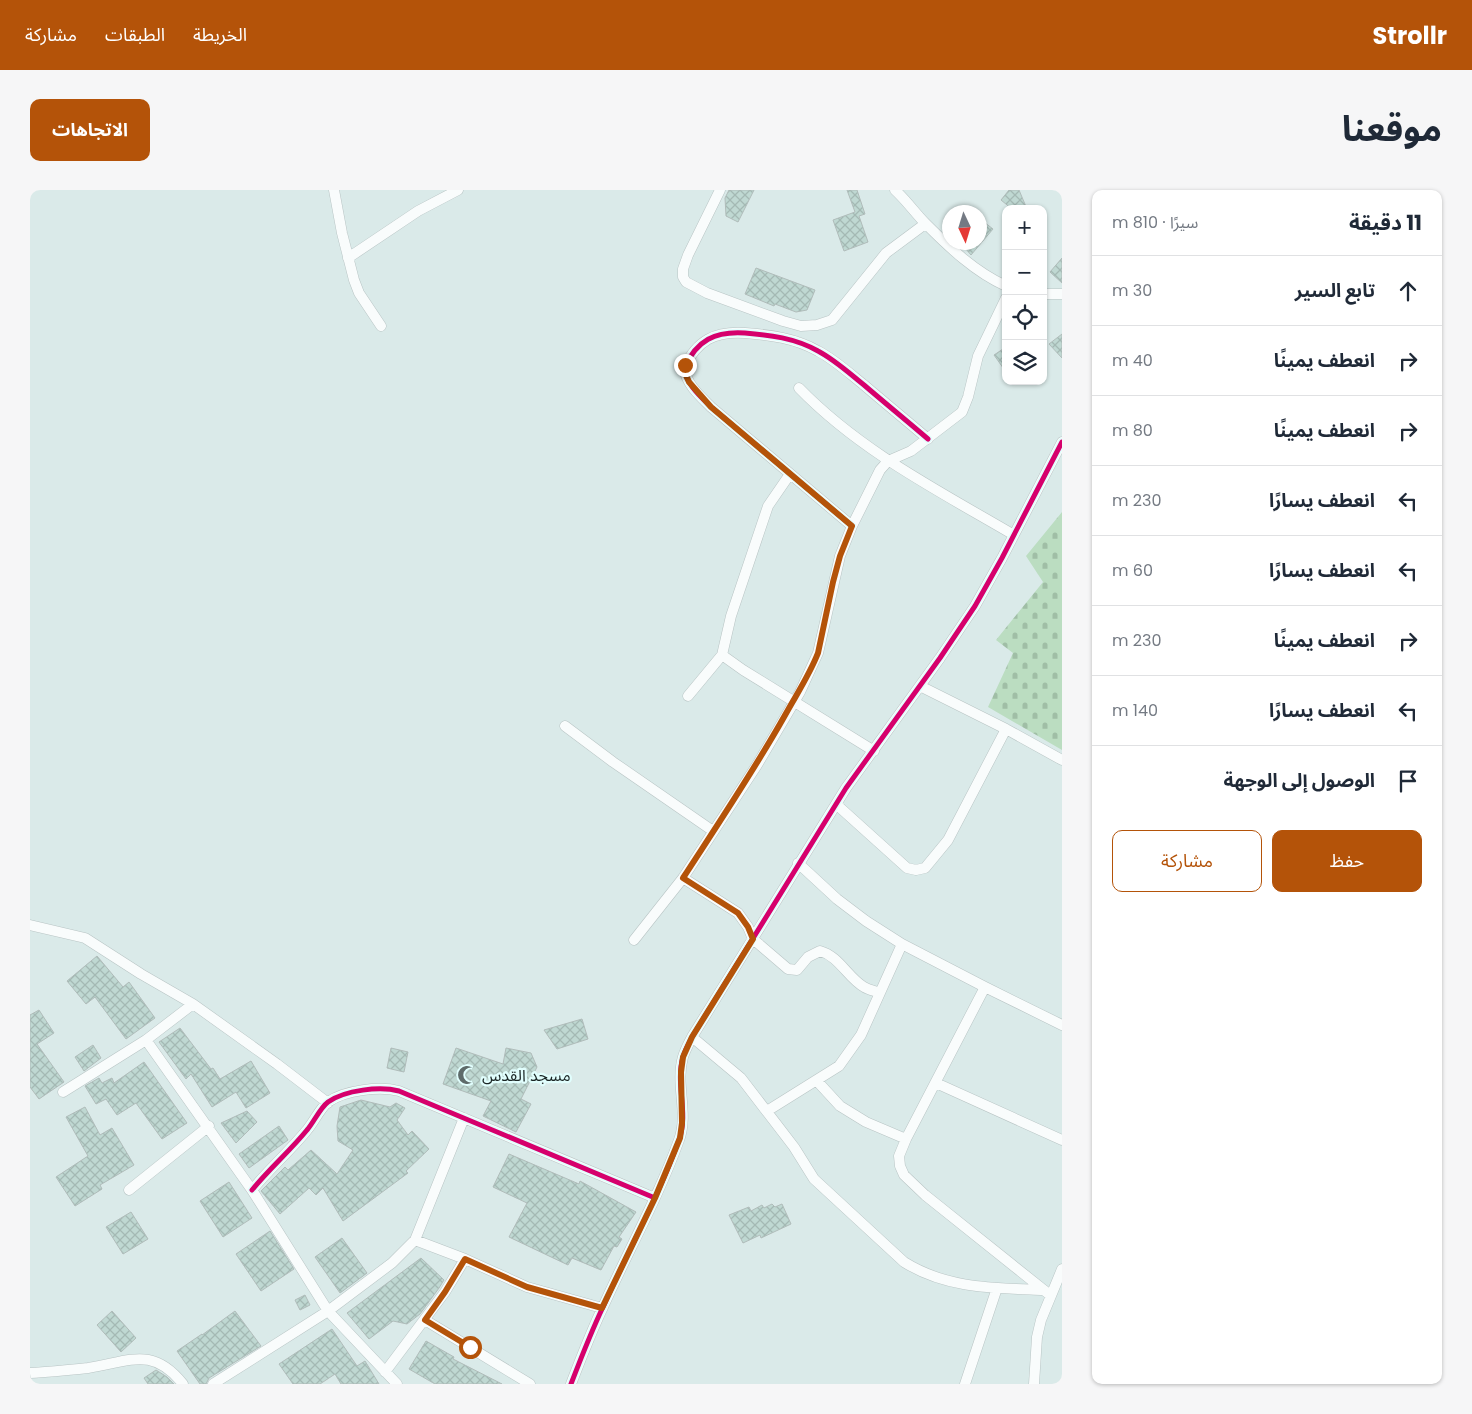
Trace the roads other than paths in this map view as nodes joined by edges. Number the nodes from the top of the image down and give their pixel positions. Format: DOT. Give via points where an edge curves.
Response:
graph roads {
  1 [pos="334,190"];
  2 [pos="458,190"];
  3 [pos="720,190"];
  4 [pos="895,190"];
  5 [pos="925,224"];
  6 [pos="348,258"];
  7 [pos="1002,284"];
  8 [pos="1047,294"];
  9 [pos="1062,294"];
  10 [pos="1002,306"];
  11 [pos="381,326"];
  12 [pos="800,388"];
  13 [pos="928,439"];
  14 [pos="1062,442"];
  15 [pos="888,461"];
  16 [pos="790,474"];
  17 [pos="852,526"];
  18 [pos="1014,535"];
  19 [pos="722,655"];
  20 [pos="920,686"];
  21 [pos="688,696"];
  22 [pos="794,701"];
  23 [pos="565,726"];
  24 [pos="1006,729"];
  25 [pos="874,751"];
  26 [pos="1062,760"];
  27 [pos="836,806"];
  28 [pos="713,831"];
  29 [pos="798,863"];
  30 [pos="683,878"];
  31 [pos="30,925"];
  32 [pos="753,939"];
  33 [pos="634,940"];
  34 [pos="902,944"];
  35 [pos="985,988"];
  36 [pos="880,993"];
  37 [pos="193,1004"];
  38 [pos="1062,1025"];
  39 [pos="692,1037"];
  40 [pos="146,1040"];
  41 [pos="817,1081"];
  42 [pos="936,1083"];
  43 [pos="63,1092"];
  44 [pos="328,1102"];
  45 [pos="767,1111"];
  46 [pos="464,1118"];
  47 [pos="209,1126"];
  48 [pos="906,1139"];
  49 [pos="1062,1140"];
  50 [pos="129,1190"];
  51 [pos="252,1190"];
  52 [pos="655,1198"];
  53 [pos="415,1240"];
  54 [pos="465,1259"];
  55 [pos="1062,1269"];
  56 [pos="997,1288"];
  57 [pos="1047,1292"];
  58 [pos="602,1308"];
  59 [pos="328,1312"];
  60 [pos="425,1320"];
  61 [pos="385,1372"];
  62 [pos="30,1373"];
  63 [pos="183,1384"];
  64 [pos="213,1384"];
  65 [pos="397,1384"];
  66 [pos="530,1384"];
  67 [pos="571,1384"];
  68 [pos="965,1384"];
  69 [pos="1034,1384"];
  1 -- 6 [label="street"];
  2 -- 6 [label="street" via="418,210"];
  3 -- 5 [label="street" via="688,255 683,277 707,293 800,326 832,320 886,254"];
  4 -- 5 [label="street"];
  5 -- 7 [label="street" via="969,264"];
  6 -- 11 [label="street" via="360,293"];
  8 -- 9 [label="street"];
  10 -- 13 [label="street" via="978,356 962,412"];
  12 -- 15 [label="street" via="834,421"];
  13 -- 15 [label="street"];
  13 -- 16 [label="street" via="842,366 817,350 771,335 735,332 708,338 685,365 689,382 711,407"];
  14 -- 18 [label="street"];
  15 -- 17 [label="street" via="880,470"];
  15 -- 18 [label="street"];
  16 -- 17 [label="street"];
  16 -- 19 [label="street" via="768,506 731,616"];
  17 -- 22 [label="street" via="833,582 818,653"];
  18 -- 20 [label="street" via="974,606"];
  19 -- 21 [label="street"];
  19 -- 22 [label="street"];
  20 -- 24 [label="street"];
  20 -- 25 [label="street"];
  22 -- 25 [label="street"];
  22 -- 28 [label="street"];
  23 -- 28 [label="street"];
  24 -- 26 [label="street"];
  24 -- 27 [label="street" via="948,840 925,868 907,868"];
  25 -- 27 [label="street"];
  27 -- 29 [label="street"];
  28 -- 30 [label="street"];
  29 -- 32 [label="street"];
  29 -- 34 [label="street" via="837,899"];
  30 -- 32 [label="street" via="738,913"];
  30 -- 33 [label="street"];
  31 -- 37 [label="street" via="85,938"];
  32 -- 36 [label="street" via="788,970 798,970 815,952 827,952 864,988"];
  32 -- 39 [label="street"];
  34 -- 35 [label="street"];
  34 -- 36 [label="street"];
  35 -- 38 [label="street"];
  35 -- 42 [label="street"];
  36 -- 41 [label="street" via="852,1050 839,1066"];
  37 -- 40 [label="street"];
  37 -- 44 [label="street"];
  39 -- 45 [label="street" via="741,1078"];
  39 -- 52 [label="street" via="683,1057 681,1072 680,1138"];
  40 -- 43 [label="street"];
  40 -- 47 [label="street"];
  41 -- 45 [label="street"];
  41 -- 48 [label="street" via="840,1106 866,1122"];
  42 -- 48 [label="street"];
  42 -- 49 [label="street"];
  44 -- 46 [label="street" via="372,1088 388,1088"];
  44 -- 51 [label="street" via="307,1131"];
  45 -- 56 [label="street" via="814,1179 904,1262 946,1281"];
  46 -- 52 [label="street"];
  46 -- 53 [label="street"];
  47 -- 50 [label="street"];
  47 -- 51 [label="street"];
  48 -- 57 [label="street" via="899,1156 904,1175"];
  51 -- 59 [label="street"];
  52 -- 58 [label="street"];
  53 -- 54 [label="street"];
  53 -- 59 [label="street"];
  54 -- 58 [label="street" via="527,1287"];
  54 -- 60 [label="street"];
  55 -- 57 [label="street"];
  56 -- 57 [label="street"];
  56 -- 68 [label="street"];
  57 -- 69 [label="street" via="1037,1337"];
  58 -- 67 [label="street"];
  59 -- 61 [label="street"];
  59 -- 64 [label="street"];
  60 -- 61 [label="street"];
  60 -- 66 [label="street"];
  61 -- 65 [label="street"];
  62 -- 63 [label="street" via="89,1368 131,1359 149,1360 172,1370"];
}
